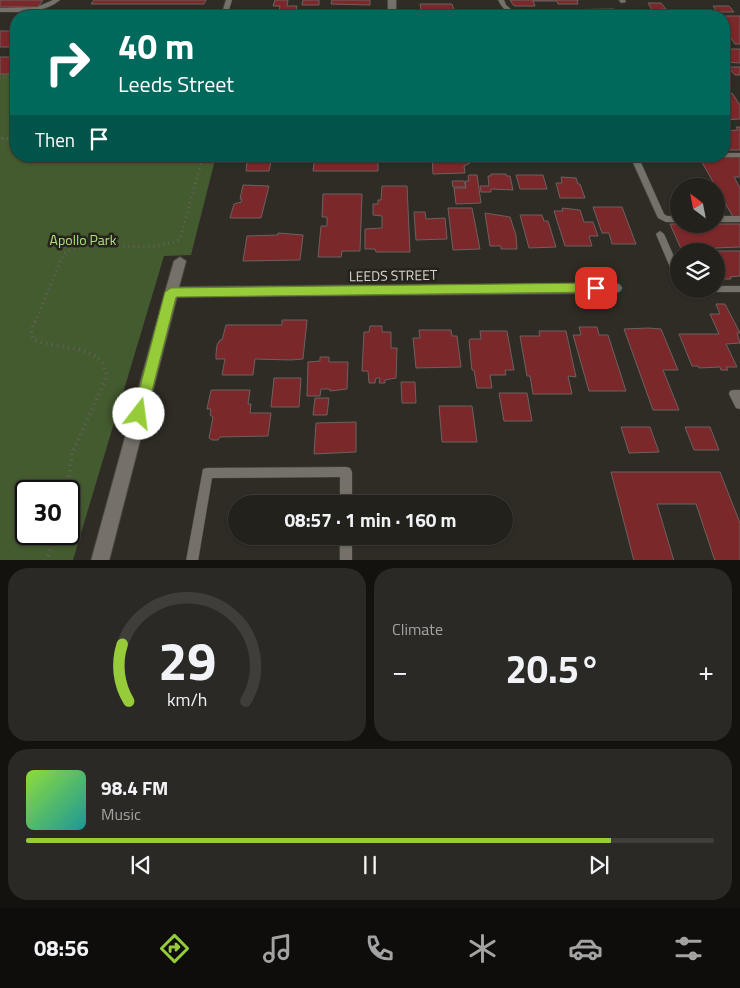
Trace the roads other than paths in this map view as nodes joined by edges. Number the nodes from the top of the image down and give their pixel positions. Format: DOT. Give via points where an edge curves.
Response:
graph roads {
  1 [pos="57,0"];
  2 [pos="501,0"];
  3 [pos="0,10"];
  4 [pos="509,10"];
  5 [pos="637,162"];
  6 [pos="670,219"];
  7 [pos="725,219"];
  8 [pos="740,219"];
  9 [pos="660,234"];
  10 [pos="670,258"];
  11 [pos="180,261"];
  12 [pos="616,288"];
  13 [pos="725,289"];
  14 [pos="740,289"];
  15 [pos="171,292"];
  16 [pos="740,394"];
  17 [pos="740,405"];
  18 [pos="346,495"];
  19 [pos="346,545"];
  20 [pos="100,560"];
  21 [pos="192,560"];
  22 [pos="346,560"];
  1 -- 3 [label="lane" via="30,10"];
  2 -- 4 [label="lane"];
  5 -- 6 [label="lane" via="661,216"];
  7 -- 8 [label="lane"];
  9 -- 10 [label="lane"];
  11 -- 15 [label="street"];
  12 -- 15 [label="street, LEEDS STREET"];
  13 -- 14 [label="lane"];
  15 -- 20 [label="street"];
  16 -- 17 [label="lane" via="734,394"];
  18 -- 21 [label="lane" via="346,472 207,472"];
  19 -- 22 [label="lane"];
}
